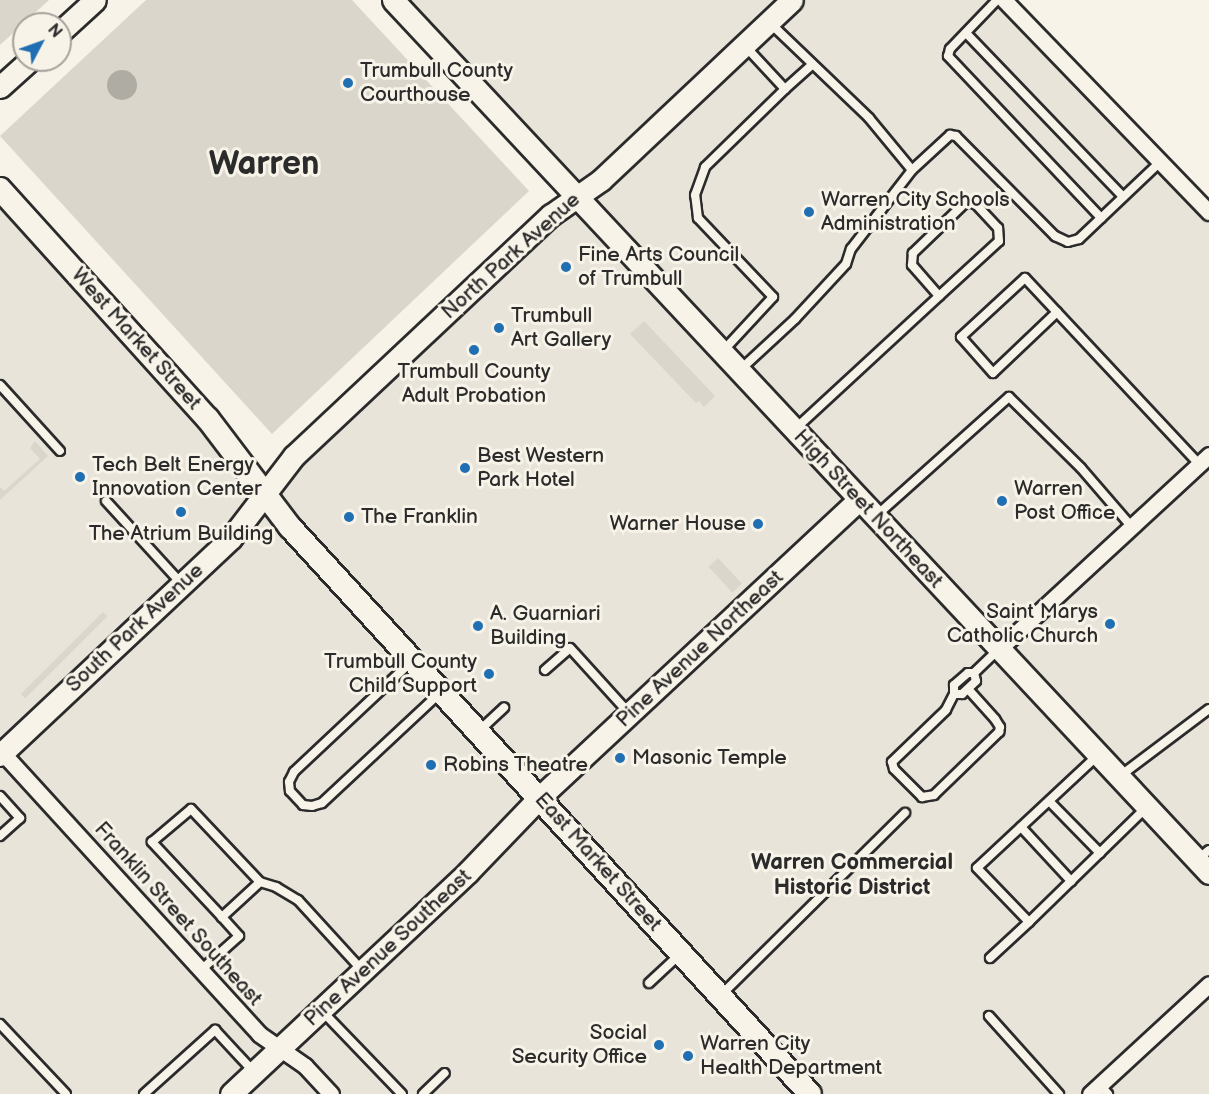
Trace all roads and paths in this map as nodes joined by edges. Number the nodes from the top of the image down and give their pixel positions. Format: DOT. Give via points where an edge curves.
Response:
graph roads {
  1 [pos="95,0"];
  2 [pos="393,0"];
  3 [pos="792,0"];
  4 [pos="997,0"];
  5 [pos="1004,0"];
  6 [pos="72,21"];
  7 [pos="769,22"];
  8 [pos="966,33"];
  9 [pos="744,45"];
  10 [pos="812,64"];
  11 [pos="17,72"];
  12 [pos="0,87"];
  13 [pos="785,88"];
  14 [pos="1160,162"];
  15 [pos="912,170"];
  16 [pos="0,189"];
  17 [pos="576,197"];
  18 [pos="1123,197"];
  19 [pos="1209,212"];
  20 [pos="1101,218"];
  21 [pos="939,296"];
  22 [pos="1057,312"];
  23 [pos="722,353"];
  24 [pos="739,371"];
  25 [pos="0,386"];
  26 [pos="794,430"];
  27 [pos="60,451"];
  28 [pos="1204,460"];
  29 [pos="266,496"];
  30 [pos="859,500"];
  31 [pos="106,501"];
  32 [pos="875,517"];
  33 [pos="1132,527"];
  34 [pos="182,584"];
  35 [pos="999,649"];
  36 [pos="413,660"];
  37 [pos="545,670"];
  38 [pos="974,673"];
  39 [pos="968,688"];
  40 [pos="442,691"];
  41 [pos="954,694"];
  42 [pos="504,708"];
  43 [pos="1209,709"];
  44 [pos="630,713"];
  45 [pos="478,731"];
  46 [pos="1,753"];
  47 [pos="1098,755"];
  48 [pos="1119,777"];
  49 [pos="0,796"];
  50 [pos="540,797"];
  51 [pos="1049,801"];
  52 [pos="1147,807"];
  53 [pos="905,813"];
  54 [pos="1021,827"];
  55 [pos="0,836"];
  56 [pos="1100,854"];
  57 [pos="1205,861"];
  58 [pos="1071,881"];
  59 [pos="260,882"];
  60 [pos="222,917"];
  61 [pos="1029,922"];
  62 [pos="681,953"];
  63 [pos="990,958"];
  64 [pos="201,970"];
  65 [pos="363,971"];
  66 [pos="649,982"];
  67 [pos="1209,984"];
  68 [pos="720,996"];
  69 [pos="321,1010"];
  70 [pos="990,1016"];
  71 [pos="0,1026"];
  72 [pos="281,1049"];
  73 [pos="255,1073"];
  74 [pos="445,1073"];
  75 [pos="1099,1091"];
  76 [pos="400,1092"];
  77 [pos="804,1092"];
  78 [pos="66,1094"];
  79 [pos="144,1094"];
  80 [pos="231,1094"];
  81 [pos="331,1094"];
  82 [pos="423,1094"];
  83 [pos="1059,1094"];
  1 -- 6 [label="street"];
  2 -- 17 [label="street, High Street Northeast"];
  3 -- 7 [label="street, North Park Avenue"];
  4 -- 8 [label="lane"];
  5 -- 14 [label="street"];
  7 -- 9 [label="street, North Park Avenue"];
  7 -- 10 [label="lane"];
  8 -- 18 [label="lane"];
  8 -- 20 [label="lane" via="948,56"];
  9 -- 13 [label="lane"];
  9 -- 17 [label="street, North Park Avenue" via="601,180"];
  10 -- 13 [label="lane"];
  10 -- 15 [label="lane" via="869,118"];
  11 -- 12 [label="street"];
  13 -- 23 [label="lane" via="705,167 695,195 698,218 773,297"];
  14 -- 18 [label="lane"];
  14 -- 19 [label="street"];
  15 -- 20 [label="lane" via="945,137 956,136 1055,236 1068,242 1078,239"];
  15 -- 24 [label="lane" via="851,249 846,264"];
  16 -- 29 [label="main road, West Market Street" via="208,419"];
  17 -- 23 [label="street, High Street Northeast"];
  17 -- 29 [label="street, North Park Avenue" via="551,215 294,456"];
  18 -- 20 [label="lane"];
  21 -- 21 [label="lane" via="999,241 998,228 976,204 966,202 913,253 912,265"];
  21 -- 26 [label="lane"];
  22 -- 22 [label="lane" via="1025,278 961,337 993,373"];
  22 -- 28 [label="lane"];
  23 -- 24 [label="street, High Street Northeast"];
  24 -- 26 [label="street, High Street Northeast"];
  25 -- 27 [label="lane"];
  26 -- 30 [label="street, High Street Northeast"];
  28 -- 33 [label="street"];
  29 -- 34 [label="street, South Park Avenue" via="231,538"];
  29 -- 36 [label="main road, East Market Street"];
  30 -- 32 [label="street, High Street Northeast"];
  30 -- 44 [label="street, Pine Avenue Northeast"];
  31 -- 34 [label="lane"];
  32 -- 33 [label="lane" via="1009,397 1081,468"];
  32 -- 35 [label="street, High Street Northeast"];
  33 -- 35 [label="street"];
  34 -- 46 [label="street, South Park Avenue"];
  35 -- 38 [label="lane"];
  35 -- 47 [label="street, High Street Northeast"];
  36 -- 40 [label="main road, East Market Street"];
  36 -- 40 [label="lane" via="294,772 290,791 303,805 322,803"];
  37 -- 44 [label="lane" via="570,648"];
  38 -- 39 [label="lane" via="976,681"];
  38 -- 41 [label="lane" via="968,673 954,685"];
  39 -- 41 [label="lane" via="962,694"];
  39 -- 41 [label="lane" via="995,719 999,732 934,795 922,797 894,769 892,762 946,710"];
  40 -- 45 [label="main road, East Market Street"];
  42 -- 45 [label="lane"];
  43 -- 48 [label="lane"];
  44 -- 50 [label="street, Pine Avenue Northeast"];
  45 -- 50 [label="main road, East Market Street"];
  46 -- 64 [label="street, Franklin Street Southeast"];
  47 -- 48 [label="street, High Street Northeast"];
  47 -- 51 [label="lane"];
  48 -- 52 [label="street, High Street Northeast"];
  49 -- 55 [label="lane" via="20,818"];
  50 -- 62 [label="main road, East Market Street"];
  50 -- 65 [label="street, Pine Avenue Southeast" via="468,872"];
  51 -- 54 [label="lane"];
  51 -- 56 [label="lane"];
  52 -- 56 [label="lane"];
  52 -- 57 [label="street, High Street Northeast"];
  53 -- 68 [label="lane"];
  54 -- 58 [label="lane"];
  54 -- 61 [label="lane" via="978,868"];
  56 -- 58 [label="lane"];
  58 -- 61 [label="lane"];
  59 -- 60 [label="lane"];
  59 -- 60 [label="lane" via="191,809 152,842"];
  59 -- 65 [label="lane" via="298,900"];
  60 -- 64 [label="lane" via="239,936"];
  61 -- 63 [label="lane"];
  62 -- 66 [label="lane"];
  62 -- 68 [label="main road, East Market Street"];
  64 -- 72 [label="street, Franklin Street Southeast" via="260,1034"];
  65 -- 69 [label="street, Pine Avenue Southeast"];
  67 -- 75 [label="street"];
  68 -- 77 [label="main road, East Market Street"];
  69 -- 72 [label="street, Pine Avenue Southeast"];
  69 -- 76 [label="lane"];
  70 -- 83 [label="lane"];
  71 -- 78 [label="lane"];
  72 -- 73 [label="street, Pine Avenue Southeast"];
  72 -- 81 [label="street, Franklin Street Southeast" via="306,1066"];
  73 -- 79 [label="lane" via="215,1030"];
  73 -- 80 [label="street, Pine Avenue Southeast"];
  74 -- 82 [label="lane"];
}
